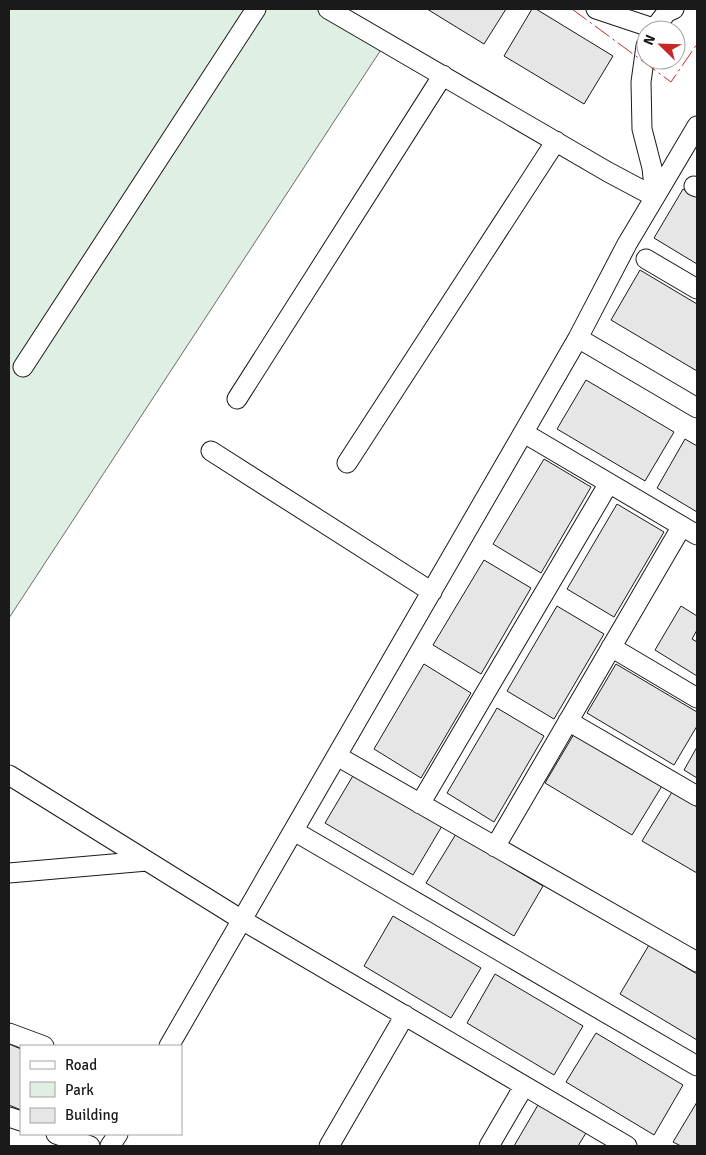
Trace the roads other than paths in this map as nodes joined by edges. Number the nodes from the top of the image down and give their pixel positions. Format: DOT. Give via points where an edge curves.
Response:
graph roads {
  1 [pos="256,9"];
  2 [pos="328,9"];
  3 [pos="596,9"];
  4 [pos="674,9"];
  5 [pos="661,20"];
  6 [pos="636,28"];
  7 [pos="644,70"];
  8 [pos="443,75"];
  9 [pos="697,126"];
  10 [pos="556,141"];
  11 [pos="655,197"];
  12 [pos="646,260"];
  13 [pos="697,289"];
  14 [pos="578,338"];
  15 [pos="24,367"];
  16 [pos="238,399"];
  17 [pos="697,408"];
  18 [pos="524,433"];
  19 [pos="211,451"];
  20 [pos="347,463"];
  21 [pos="609,483"];
  22 [pos="690,530"];
  23 [pos="432,592"];
  24 [pos="611,647"];
  25 [pos="697,698"];
  26 [pos="568,721"];
  27 [pos="337,756"];
  28 [pos="9,775"];
  29 [pos="697,796"];
  30 [pos="420,804"];
  31 [pos="294,830"];
  32 [pos="495,847"];
  33 [pos="147,861"];
  34 [pos="9,873"];
  35 [pos="242,920"];
  36 [pos="697,962"];
  37 [pos="404,1015"];
  38 [pos="9,1033"];
  39 [pos="41,1045"];
  40 [pos="170,1045"];
  41 [pos="697,1066"];
  42 [pos="524,1086"];
  43 [pos="59,1135"];
  44 [pos="117,1135"];
  45 [pos="597,1139"];
  46 [pos="90,1146"];
  47 [pos="110,1146"];
  48 [pos="329,1146"];
  49 [pos="489,1146"];
  50 [pos="627,1146"];
  1 -- 15 [label="street"];
  2 -- 8 [label="street"];
  3 -- 6 [label="street"];
  4 -- 5 [label="street"];
  7 -- 11 [label="street" via="642,129"];
  8 -- 10 [label="street"];
  8 -- 16 [label="street"];
  9 -- 11 [label="street"];
  10 -- 11 [label="street"];
  10 -- 20 [label="street"];
  11 -- 14 [label="street"];
  12 -- 13 [label="street"];
  14 -- 17 [label="street"];
  14 -- 18 [label="street"];
  18 -- 21 [label="street"];
  18 -- 23 [label="street"];
  19 -- 23 [label="street"];
  21 -- 22 [label="street"];
  21 -- 30 [label="street"];
  22 -- 24 [label="street"];
  23 -- 27 [label="street"];
  24 -- 25 [label="street"];
  24 -- 26 [label="street"];
  26 -- 29 [label="street"];
  26 -- 32 [label="street"];
  27 -- 30 [label="street"];
  27 -- 31 [label="street"];
  28 -- 33 [label="street"];
  30 -- 32 [label="street"];
  31 -- 35 [label="street"];
  31 -- 41 [label="street"];
  32 -- 36 [label="street"];
  33 -- 34 [label="street"];
  33 -- 35 [label="street"];
  35 -- 37 [label="street"];
  35 -- 40 [label="street"];
  37 -- 42 [label="street"];
  37 -- 48 [label="street"];
  38 -- 39 [label="street"];
  42 -- 45 [label="street"];
  42 -- 49 [label="street"];
  43 -- 46 [label="street"];
  44 -- 47 [label="street"];
  45 -- 50 [label="street"];
}
